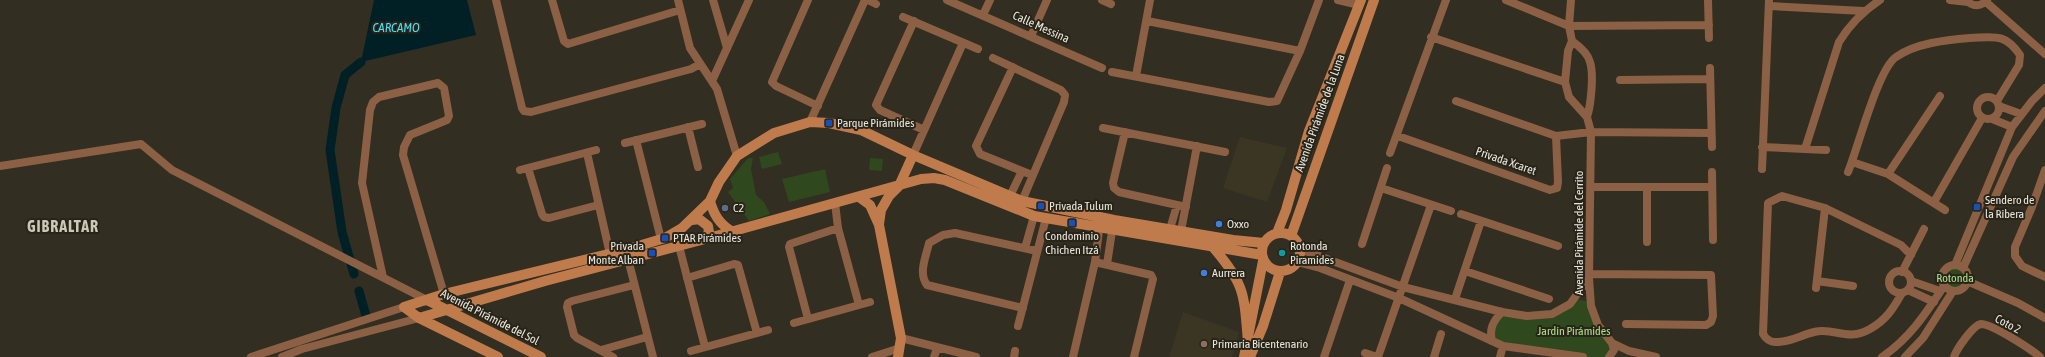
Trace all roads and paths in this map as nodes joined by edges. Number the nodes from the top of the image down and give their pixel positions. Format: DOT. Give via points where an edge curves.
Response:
graph roads {
  1 [pos="496,0"];
  2 [pos="552,0"];
  3 [pos="678,0"];
  4 [pos="713,0"];
  5 [pos="749,0"];
  6 [pos="808,0"];
  7 [pos="866,0"];
  8 [pos="947,0"];
  9 [pos="990,0"];
  10 [pos="1047,0"];
  11 [pos="1102,0"];
  12 [pos="1150,0"];
  13 [pos="1319,0"];
  14 [pos="1338,0"];
  15 [pos="1374,0"];
  16 [pos="1446,0"];
  17 [pos="1507,0"];
  18 [pos="1708,0"];
  19 [pos="1880,0"];
  20 [pos="1950,0"];
  21 [pos="1571,1"];
  22 [pos="1967,1"];
  23 [pos="1987,1"];
  24 [pos="1360,2"];
  25 [pos="1769,3"];
  26 [pos="876,4"];
  27 [pos="1111,4"];
  28 [pos="680,10"];
  29 [pos="1863,11"];
  30 [pos="983,15"];
  31 [pos="903,17"];
  32 [pos="914,21"];
  33 [pos="1147,21"];
  34 [pos="1709,24"];
  35 [pos="1569,26"];
  36 [pos="1030,36"];
  37 [pos="1431,37"];
  38 [pos="1709,38"];
  39 [pos="1572,41"];
  40 [pos="963,43"];
  41 [pos="727,48"];
  42 [pos="978,49"];
  43 [pos="1300,51"];
  44 [pos="2045,54"];
  45 [pos="993,58"];
  46 [pos="700,64"];
  47 [pos="1013,67"];
  48 [pos="1102,68"];
  49 [pos="1710,68"];
  50 [pos="1112,72"];
  51 [pos="1136,76"];
  52 [pos="1710,79"];
  53 [pos="1620,80"];
  54 [pos="712,81"];
  55 [pos="1565,82"];
  56 [pos="2045,88"];
  57 [pos="1940,96"];
  58 [pos="1456,101"];
  59 [pos="1998,103"];
  60 [pos="818,107"];
  61 [pos="2045,110"];
  62 [pos="2021,114"];
  63 [pos="1587,117"];
  64 [pos="1982,118"];
  65 [pos="1992,119"];
  66 [pos="810,122"];
  67 [pos="702,124"];
  68 [pos="688,127"];
  69 [pos="2012,127"];
  70 [pos="1103,128"];
  71 [pos="1125,132"];
  72 [pos="1591,132"];
  73 [pos="923,133"];
  74 [pos="1711,133"];
  75 [pos="1398,136"];
  76 [pos="1556,136"];
  77 [pos="636,140"];
  78 [pos="625,143"];
  79 [pos="1197,146"];
  80 [pos="1712,147"];
  81 [pos="1762,147"];
  82 [pos="1805,149"];
  83 [pos="596,150"];
  84 [pos="1826,150"];
  85 [pos="1225,152"];
  86 [pos="586,153"];
  87 [pos="1390,153"];
  88 [pos="913,155"];
  89 [pos="737,156"];
  90 [pos="1852,162"];
  91 [pos="0,166"];
  92 [pos="698,167"];
  93 [pos="1387,168"];
  94 [pos="1762,169"];
  95 [pos="2045,170"];
  96 [pos="1712,172"];
  97 [pos="1848,172"];
  98 [pos="1021,173"];
  99 [pos="1888,174"];
  100 [pos="1031,177"];
  101 [pos="898,186"];
  102 [pos="1591,187"];
  103 [pos="1647,187"];
  104 [pos="1711,187"];
  105 [pos="1381,188"];
  106 [pos="1010,196"];
  107 [pos="859,197"];
  108 [pos="710,201"];
  109 [pos="1022,201"];
  110 [pos="1934,202"];
  111 [pos="834,203"];
  112 [pos="598,205"];
  113 [pos="1431,205"];
  114 [pos="1176,208"];
  115 [pos="1825,208"];
  116 [pos="1185,209"];
  117 [pos="1945,210"];
  118 [pos="1451,211"];
  119 [pos="1462,214"];
  120 [pos="692,220"];
  121 [pos="1033,220"];
  122 [pos="1481,221"];
  123 [pos="1100,222"];
  124 [pos="1044,223"];
  125 [pos="1113,225"];
  126 [pos="879,226"];
  127 [pos="838,228"];
  128 [pos="1170,229"];
  129 [pos="1924,229"];
  130 [pos="731,231"];
  131 [pos="1181,231"];
  132 [pos="1277,233"];
  133 [pos="1291,236"];
  134 [pos="661,239"];
  135 [pos="705,240"];
  136 [pos="1713,240"];
  137 [pos="1646,242"];
  138 [pos="1264,243"];
  139 [pos="1362,244"];
  140 [pos="679,246"];
  141 [pos="1212,246"];
  142 [pos="1558,246"];
  143 [pos="1025,248"];
  144 [pos="1300,250"];
  145 [pos="1037,251"];
  146 [pos="610,254"];
  147 [pos="627,255"];
  148 [pos="1911,255"];
  149 [pos="1263,258"];
  150 [pos="1095,262"];
  151 [pos="1297,262"];
  152 [pos="1107,264"];
  153 [pos="1959,266"];
  154 [pos="1464,271"];
  155 [pos="1280,272"];
  156 [pos="1902,272"];
  157 [pos="1589,276"];
  158 [pos="2045,277"];
  159 [pos="383,278"];
  160 [pos="687,278"];
  161 [pos="1350,280"];
  162 [pos="1911,281"];
  163 [pos="1967,281"];
  164 [pos="634,285"];
  165 [pos="1853,286"];
  166 [pos="1403,287"];
  167 [pos="1942,289"];
  168 [pos="1953,291"];
  169 [pos="1905,292"];
  170 [pos="444,294"];
  171 [pos="1399,298"];
  172 [pos="1455,299"];
  173 [pos="1549,299"];
  174 [pos="1575,299"];
  175 [pos="427,300"];
  176 [pos="870,302"];
  177 [pos="1934,302"];
  178 [pos="859,305"];
  179 [pos="1591,306"];
  180 [pos="404,307"];
  181 [pos="1023,308"];
  182 [pos="448,310"];
  183 [pos="1502,312"];
  184 [pos="419,318"];
  185 [pos="2045,318"];
  186 [pos="808,319"];
  187 [pos="364,322"];
  188 [pos="794,323"];
  189 [pos="1626,324"];
  190 [pos="1018,326"];
  191 [pos="768,330"];
  192 [pos="368,331"];
  193 [pos="757,332"];
  194 [pos="1441,334"];
  195 [pos="647,337"];
  196 [pos="1492,341"];
  197 [pos="1248,342"];
  198 [pos="1612,343"];
  199 [pos="1504,346"];
  200 [pos="705,347"];
  201 [pos="899,348"];
  202 [pos="937,348"];
  203 [pos="600,350"];
  204 [pos="691,351"];
  205 [pos="1365,354"];
  206 [pos="251,357"];
  207 [pos="282,357"];
  208 [pos="498,357"];
  209 [pos="541,357"];
  210 [pos="613,357"];
  211 [pos="653,357"];
  212 [pos="872,357"];
  213 [pos="934,357"];
  214 [pos="976,357"];
  215 [pos="1073,357"];
  216 [pos="1134,357"];
  217 [pos="1244,357"];
  218 [pos="1250,357"];
  219 [pos="1324,357"];
  220 [pos="1377,357"];
  221 [pos="1434,357"];
  222 [pos="1500,357"];
  223 [pos="1583,357"];
  224 [pos="1609,357"];
  225 [pos="1655,357"];
  226 [pos="1882,357"];
  227 [pos="1904,357"];
  228 [pos="1954,357"];
  229 [pos="2040,357"];
  1 -- 46 [label="street" via="524,111 531,112 683,71"];
  2 -- 28 [label="street" via="564,41 568,44"];
  3 -- 28 [label="street"];
  4 -- 41 [label="street"];
  5 -- 41 [label="street"];
  6 -- 60 [label="street" via="772,82"];
  7 -- 26 [label="street"];
  7 -- 60 [label="street"];
  8 -- 30 [label="street, Calle Messina"];
  9 -- 30 [label="street"];
  10 -- 36 [label="street"];
  11 -- 27 [label="street"];
  12 -- 33 [label="street"];
  13 -- 43 [label="street"];
  14 -- 24 [label="street"];
  15 -- 133 [label="street, Avenida Pirámide de la Luna"];
  16 -- 37 [label="street"];
  17 -- 35 [label="street"];
  18 -- 34 [label="street"];
  19 -- 29 [label="street"];
  20 -- 22 [label="street"];
  21 -- 35 [label="street, Avenida Pirámide del Cerrito"];
  22 -- 23 [label="street" via="1976,6"];
  23 -- 44 [label="street"];
  24 -- 132 [label="street, Avenida Pirámide de la Luna" via="1309,131"];
  25 -- 29 [label="street"];
  25 -- 81 [label="street"];
  28 -- 46 [label="street" via="690,48"];
  29 -- 82 [label="street" via="1847,29 1840,42"];
  30 -- 36 [label="street, Calle Messina"];
  31 -- 32 [label="street"];
  32 -- 40 [label="street"];
  32 -- 73 [label="street" via="876,105 880,110"];
  33 -- 43 [label="street"];
  33 -- 51 [label="street"];
  34 -- 35 [label="street"];
  34 -- 38 [label="street"];
  35 -- 39 [label="street, Avenida Pirámide del Cerrito"];
  36 -- 48 [label="street, Calle Messina"];
  37 -- 55 [label="street"];
  37 -- 75 [label="street"];
  39 -- 55 [label="street, Avenida Pirámide del Cerrito" via="1568,51"];
  39 -- 63 [label="street, Avenida Pirámide del Cerrito" via="1582,48 1590,62 1592,104"];
  40 -- 42 [label="street"];
  40 -- 73 [label="street"];
  41 -- 54 [label="street"];
  43 -- 51 [label="street" via="1277,102"];
  45 -- 47 [label="street"];
  46 -- 54 [label="street"];
  47 -- 98 [label="street" via="976,146 980,154"];
  47 -- 100 [label="street" via="1061,90 1065,95"];
  49 -- 52 [label="street"];
  50 -- 51 [label="street"];
  52 -- 53 [label="street"];
  52 -- 74 [label="street"];
  54 -- 89 [label="street"];
  55 -- 63 [label="street, Avenida Pirámide del Cerrito" via="1569,97"];
  56 -- 62 [label="street"];
  57 -- 99 [label="street"];
  58 -- 76 [label="street"];
  59 -- 62 [label="street"];
  59 -- 64 [label="street" via="1987,97 1978,103 1978,114"];
  59 -- 65 [label="street" via="1997,114"];
  59 -- 90 [label="street" via="2019,65 2020,55 2004,38 1960,39 1915,47 1895,57 1883,73"];
  60 -- 66 [label="street"];
  61 -- 153 [label="street" via="2013,157"];
  62 -- 69 [label="street"];
  63 -- 72 [label="street, Avenida Pirámide del Cerrito"];
  64 -- 65 [label="street"];
  64 -- 110 [label="street"];
  65 -- 69 [label="street"];
  66 -- 88 [label="street" via="861,130"];
  66 -- 89 [label="street" via="774,132"];
  67 -- 68 [label="street"];
  68 -- 77 [label="street"];
  68 -- 92 [label="street"];
  69 -- 153 [label="street"];
  70 -- 71 [label="street"];
  71 -- 79 [label="street"];
  71 -- 114 [label="street" via="1114,188 1119,192"];
  72 -- 74 [label="street"];
  72 -- 76 [label="street"];
  72 -- 102 [label="street, Avenida Pirámide del Cerrito"];
  73 -- 88 [label="street"];
  74 -- 80 [label="street"];
  75 -- 76 [label="street, Privada Xcaret" via="1550,190 1557,188 1558,182"];
  75 -- 87 [label="street"];
  77 -- 78 [label="street"];
  77 -- 134 [label="street"];
  79 -- 85 [label="street"];
  79 -- 116 [label="street"];
  81 -- 82 [label="street"];
  81 -- 94 [label="street"];
  82 -- 84 [label="street"];
  83 -- 86 [label="street"];
  86 -- 112 [label="street"];
  86 -- 112 [label="street" via="524,169 544,218"];
  88 -- 101 [label="street"];
  88 -- 106 [label="street"];
  89 -- 108 [label="street" via="719,182"];
  90 -- 97 [label="street"];
  90 -- 99 [label="street"];
  91 -- 159 [label="street" via="141,144 172,170"];
  93 -- 105 [label="street"];
  95 -- 158 [label="street" via="2015,247 2015,256 2022,266"];
  96 -- 104 [label="street"];
  98 -- 100 [label="street"];
  98 -- 106 [label="street"];
  99 -- 110 [label="street"];
  100 -- 109 [label="street"];
  101 -- 107 [label="street"];
  101 -- 121 [label="street" via="921,179 945,180"];
  101 -- 126 [label="street" via="881,210"];
  102 -- 103 [label="street"];
  102 -- 157 [label="street, Avenida Pirámide del Cerrito"];
  103 -- 104 [label="street"];
  103 -- 137 [label="street"];
  104 -- 136 [label="street"];
  105 -- 113 [label="street"];
  105 -- 139 [label="street"];
  106 -- 109 [label="street"];
  107 -- 111 [label="street"];
  107 -- 126 [label="street" via="870,205"];
  108 -- 120 [label="street"];
  108 -- 130 [label="street" via="716,217"];
  109 -- 123 [label="street"];
  110 -- 117 [label="street"];
  111 -- 127 [label="street"];
  111 -- 130 [label="street"];
  112 -- 146 [label="street"];
  113 -- 118 [label="street"];
  113 -- 166 [label="street"];
  114 -- 116 [label="street"];
  114 -- 128 [label="street"];
  115 -- 148 [label="street" via="1901,245"];
  115 -- 165 [label="street" via="1817,284"];
  115 -- 169 [label="street" via="1782,196 1768,203 1763,334 1766,339 1775,342 1794,340 1814,332 1838,332 1851,336 1870,330 1890,314"];
  116 -- 131 [label="street"];
  119 -- 122 [label="street"];
  120 -- 134 [label="street"];
  120 -- 135 [label="street" via="699,219 708,226 709,232"];
  121 -- 124 [label="street"];
  121 -- 143 [label="street"];
  122 -- 142 [label="street"];
  122 -- 154 [label="street"];
  123 -- 124 [label="street"];
  123 -- 125 [label="street"];
  123 -- 150 [label="street"];
  124 -- 145 [label="street"];
  125 -- 128 [label="street"];
  125 -- 141 [label="street"];
  125 -- 152 [label="street"];
  126 -- 201 [label="street"];
  127 -- 178 [label="street"];
  127 -- 186 [label="street" via="790,244 789,247"];
  128 -- 131 [label="street"];
  129 -- 148 [label="street"];
  130 -- 135 [label="street"];
  131 -- 138 [label="street"];
  132 -- 133 [label="street"];
  132 -- 138 [label="street"];
  133 -- 144 [label="street"];
  134 -- 147 [label="street"];
  135 -- 140 [label="street"];
  138 -- 149 [label="street"];
  140 -- 147 [label="street"];
  140 -- 160 [label="street"];
  141 -- 149 [label="street"];
  141 -- 197 [label="street" via="1235,274 1241,287 1245,301"];
  143 -- 145 [label="street"];
  143 -- 181 [label="street" via="955,233 943,235 929,243 922,272 922,279 927,285"];
  144 -- 151 [label="street"];
  144 -- 166 [label="street"];
  145 -- 181 [label="street"];
  146 -- 147 [label="street"];
  146 -- 170 [label="street"];
  147 -- 164 [label="street"];
  147 -- 182 [label="street"];
  148 -- 156 [label="street"];
  149 -- 155 [label="street" via="1273,270"];
  149 -- 197 [label="street"];
  150 -- 152 [label="street"];
  150 -- 215 [label="street"];
  151 -- 155 [label="street" via="1290,269"];
  151 -- 161 [label="street"];
  152 -- 216 [label="street" via="1147,273 1153,279"];
  153 -- 163 [label="street" via="1967,274"];
  153 -- 167 [label="street" via="1944,270"];
  154 -- 172 [label="street"];
  154 -- 173 [label="street"];
  155 -- 218 [label="street"];
  156 -- 162 [label="street" via="1908,275"];
  156 -- 169 [label="street" via="1895,273 1890,283 1892,289"];
  157 -- 174 [label="street"];
  157 -- 179 [label="street, Avenida Pirámide del Cerrito"];
  157 -- 189 [label="street" via="1708,273 1711,275 1713,316 1711,322 1706,325"];
  159 -- 170 [label="street" via="362,183 370,110 380,97 438,83 444,88 449,116 447,120 410,134 404,147 404,155"];
  159 -- 175 [label="street"];
  160 -- 193 [label="street" via="738,265"];
  160 -- 200 [label="street"];
  161 -- 171 [label="street"];
  161 -- 219 [label="street"];
  162 -- 167 [label="street"];
  162 -- 169 [label="street"];
  163 -- 168 [label="street" via="1960,290"];
  163 -- 185 [label="street"];
  164 -- 195 [label="street"];
  164 -- 203 [label="street" via="568,304 574,335"];
  166 -- 171 [label="street"];
  166 -- 172 [label="street"];
  167 -- 168 [label="street"];
  167 -- 177 [label="street"];
  168 -- 227 [label="street" via="1923,338"];
  169 -- 177 [label="street"];
  170 -- 175 [label="street"];
  171 -- 196 [label="street"];
  171 -- 220 [label="street"];
  172 -- 183 [label="street"];
  174 -- 179 [label="street" via="1586,301"];
  174 -- 183 [label="street" via="1552,314 1528,316"];
  175 -- 180 [label="street"];
  175 -- 182 [label="street, Avenida Pirámide del Sol"];
  176 -- 178 [label="street"];
  177 -- 226 [label="street" via="1912,331"];
  178 -- 186 [label="street"];
  179 -- 198 [label="street, Avenida Pirámide del Cerrito" via="1598,325"];
  180 -- 184 [label="street"];
  180 -- 187 [label="street"];
  181 -- 190 [label="street"];
  182 -- 184 [label="street"];
  182 -- 209 [label="street, Avenida Pirámide del Sol"];
  183 -- 196 [label="street" via="1492,323"];
  184 -- 192 [label="street"];
  184 -- 208 [label="street"];
  186 -- 188 [label="street"];
  187 -- 192 [label="street"];
  187 -- 206 [label="street"];
  191 -- 193 [label="street"];
  192 -- 207 [label="street"];
  193 -- 200 [label="street"];
  194 -- 221 [label="street"];
  195 -- 203 [label="street"];
  195 -- 211 [label="street"];
  196 -- 199 [label="street"];
  197 -- 217 [label="street"];
  198 -- 224 [label="street" via="1614,350"];
  198 -- 225 [label="street" via="1629,351"];
  199 -- 222 [label="street"];
  199 -- 223 [label="street"];
  200 -- 204 [label="street"];
  201 -- 202 [label="street"];
  201 -- 212 [label="street"];
  202 -- 213 [label="street"];
  202 -- 214 [label="street"];
  203 -- 210 [label="street"];
  205 -- 220 [label="street"];
  228 -- 229 [label="street, Coto 2" via="1979,324 1994,329"];
}
